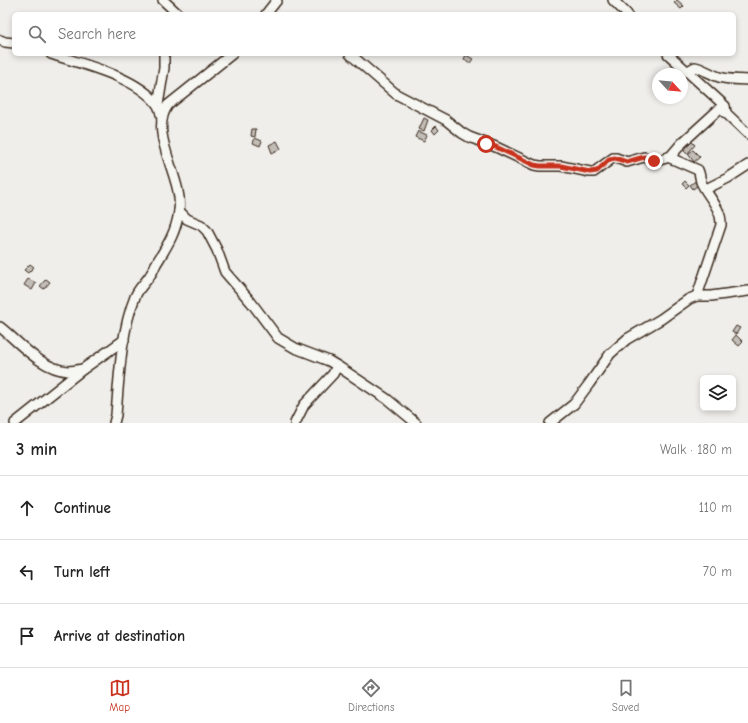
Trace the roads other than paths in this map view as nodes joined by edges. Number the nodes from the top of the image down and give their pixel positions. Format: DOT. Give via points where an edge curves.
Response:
graph roads {
  1 [pos="163,0"];
  2 [pos="277,0"];
  3 [pos="613,0"];
  4 [pos="174,12"];
  5 [pos="268,12"];
  6 [pos="625,12"];
  7 [pos="57,56"];
  8 [pos="164,56"];
  9 [pos="225,56"];
  10 [pos="352,56"];
  11 [pos="670,56"];
  12 [pos="684,68"];
  13 [pos="688,72"];
  14 [pos="748,80"];
  15 [pos="158,105"];
  16 [pos="726,113"];
  17 [pos="162,119"];
  18 [pos="748,134"];
  19 [pos="668,157"];
  20 [pos="748,165"];
  21 [pos="706,189"];
  22 [pos="179,211"];
  23 [pos="748,291"];
  24 [pos="697,296"];
  25 [pos="0,327"];
  26 [pos="124,340"];
  27 [pos="337,366"];
  28 [pos="83,369"];
  29 [pos="15,423"];
  30 [pos="114,423"];
  31 [pos="294,423"];
  32 [pos="416,423"];
  33 [pos="550,423"];
  1 -- 4 [label="street"];
  2 -- 5 [label="street"];
  3 -- 6 [label="street"];
  7 -- 15 [label="street" via="117,77 144,92"];
  8 -- 15 [label="street"];
  9 -- 17 [label="street" via="168,105"];
  10 -- 19 [label="street" via="396,94 446,120 469,137 534,165 561,166 590,172 597,171 610,159 615,158 627,162 644,157 654,161"];
  11 -- 12 [label="street"];
  13 -- 14 [label="street" via="695,67 729,80"];
  13 -- 16 [label="street" via="725,106"];
  15 -- 17 [label="street"];
  16 -- 18 [label="street"];
  16 -- 19 [label="street" via="720,109 717,111"];
  17 -- 22 [label="street" via="163,141 179,194"];
  19 -- 21 [label="street" via="698,170"];
  20 -- 21 [label="street"];
  21 -- 24 [label="street" via="721,222"];
  22 -- 26 [label="street" via="170,242 135,297"];
  22 -- 27 [label="street" via="207,231 225,272 278,338"];
  23 -- 24 [label="street"];
  24 -- 33 [label="street" via="618,345 574,404"];
  25 -- 28 [label="street" via="27,351 47,364 68,371"];
  26 -- 28 [label="street"];
  26 -- 30 [label="street"];
  27 -- 31 [label="street" via="333,374 304,405"];
  27 -- 32 [label="street" via="387,399"];
  28 -- 29 [label="street"];
}
